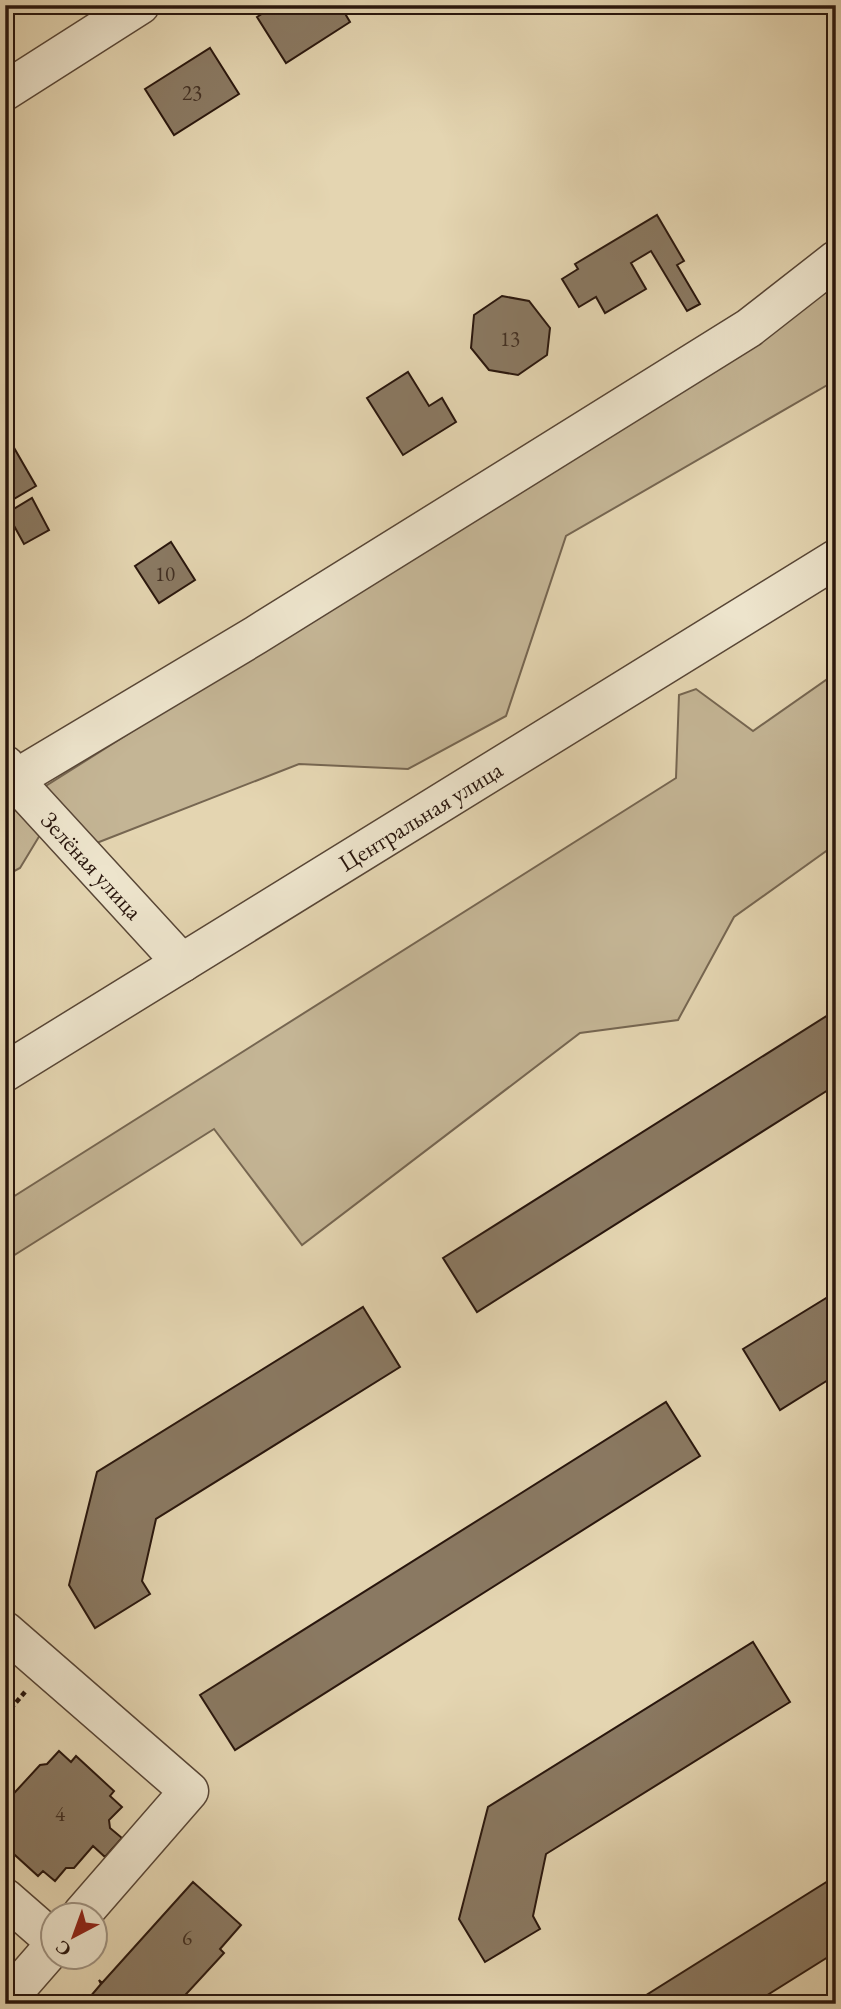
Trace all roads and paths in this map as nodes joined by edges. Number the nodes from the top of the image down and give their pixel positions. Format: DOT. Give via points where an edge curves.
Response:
graph roads {
  1 [pos="140,5"];
  2 [pos="5,91"];
  3 [pos="836,260"];
  4 [pos="836,559"];
  5 [pos="9,777"];
  6 [pos="182,963"];
  7 [pos="5,1072"];
  8 [pos="5,1631"];
  9 [pos="5,1898"];
  10 [pos="94,1900"];
  11 [pos="38,1927"];
  12 [pos="38,1964"];
  13 [pos="5,2002"];
  1 -- 2 [label="street"];
  3 -- 5 [label="street" via="749,328"];
  4 -- 6 [label="street, Центральная улица"];
  5 -- 6 [label="street, Зелёная улица"];
  6 -- 7 [label="street, Центральная улица"];
  8 -- 10 [label="street" via="189,1791"];
  9 -- 11 [label="street"];
  12 -- 13 [label="street"];
}
